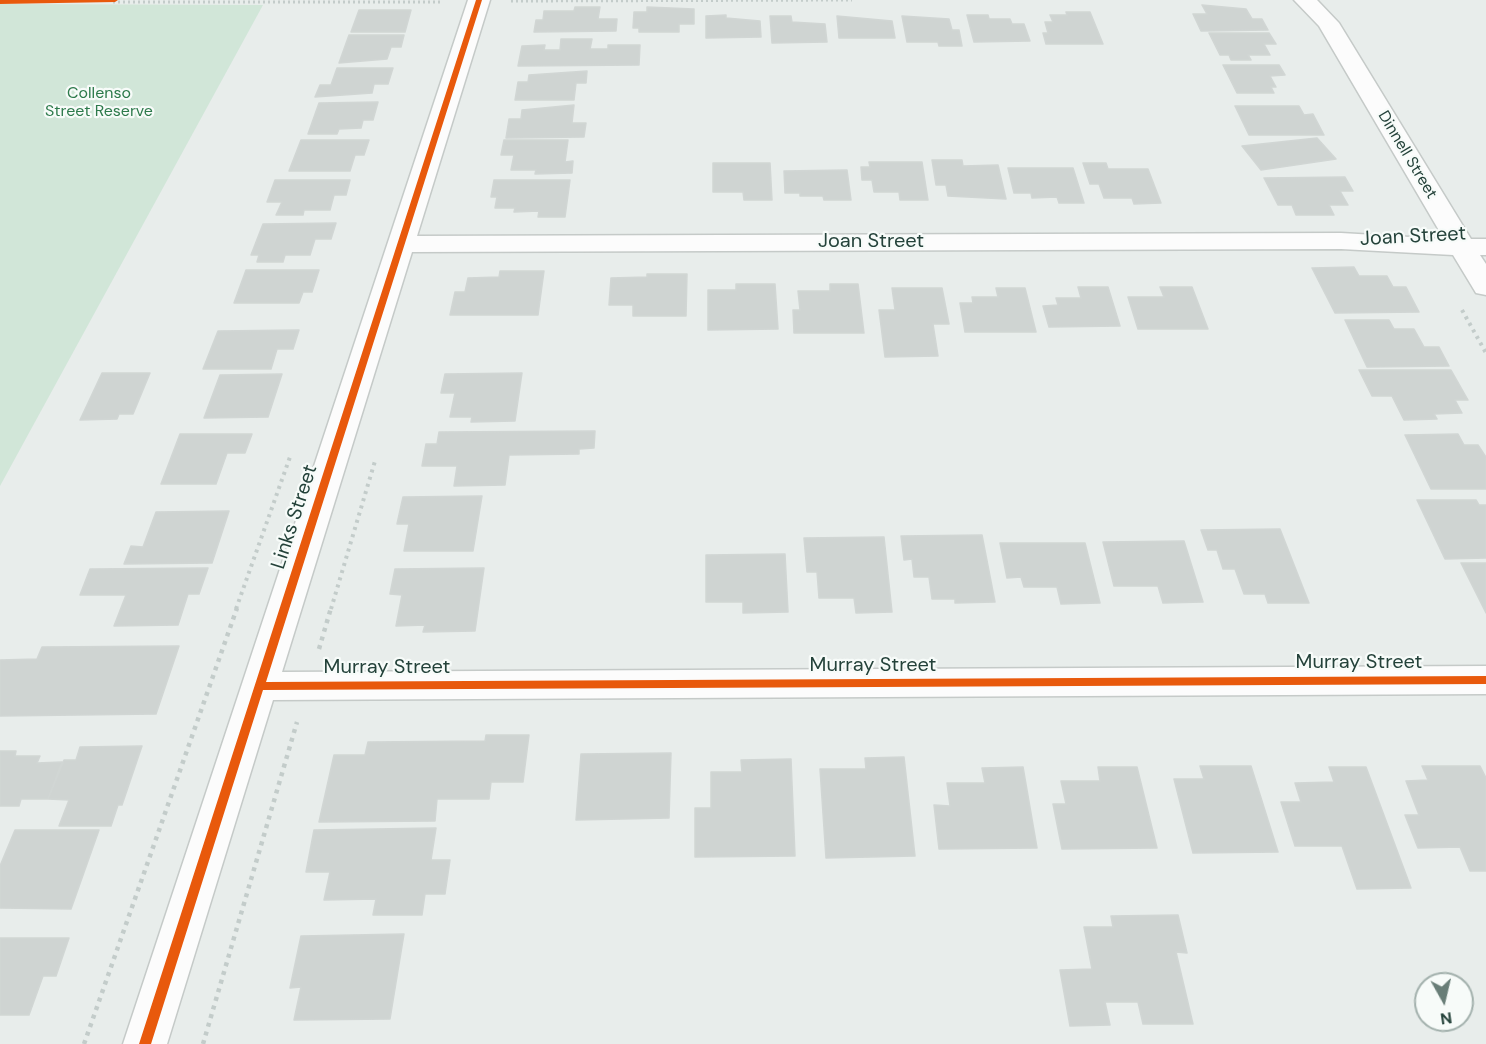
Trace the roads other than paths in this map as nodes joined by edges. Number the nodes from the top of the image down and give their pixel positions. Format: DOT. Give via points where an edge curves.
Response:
graph roads {
  1 [pos="499,0"];
  2 [pos="1305,0"];
  3 [pos="1325,12"];
  4 [pos="1486,234"];
  5 [pos="1467,242"];
  6 [pos="400,244"];
  7 [pos="1486,287"];
  8 [pos="1486,680"];
  9 [pos="260,686"];
  10 [pos="145,1044"];
  1 -- 6 [label="street, Links Street"];
  2 -- 3 [label="street, Dinnell Street"];
  3 -- 5 [label="street, Dinnell Street"];
  4 -- 5 [label="street, Joan Street"];
  5 -- 6 [label="street, Joan Street"];
  5 -- 7 [label="street, Dinnell Street"];
  6 -- 9 [label="street, Links Street"];
  8 -- 9 [label="street, Murray Street"];
  9 -- 10 [label="street, Links Street"];
}
